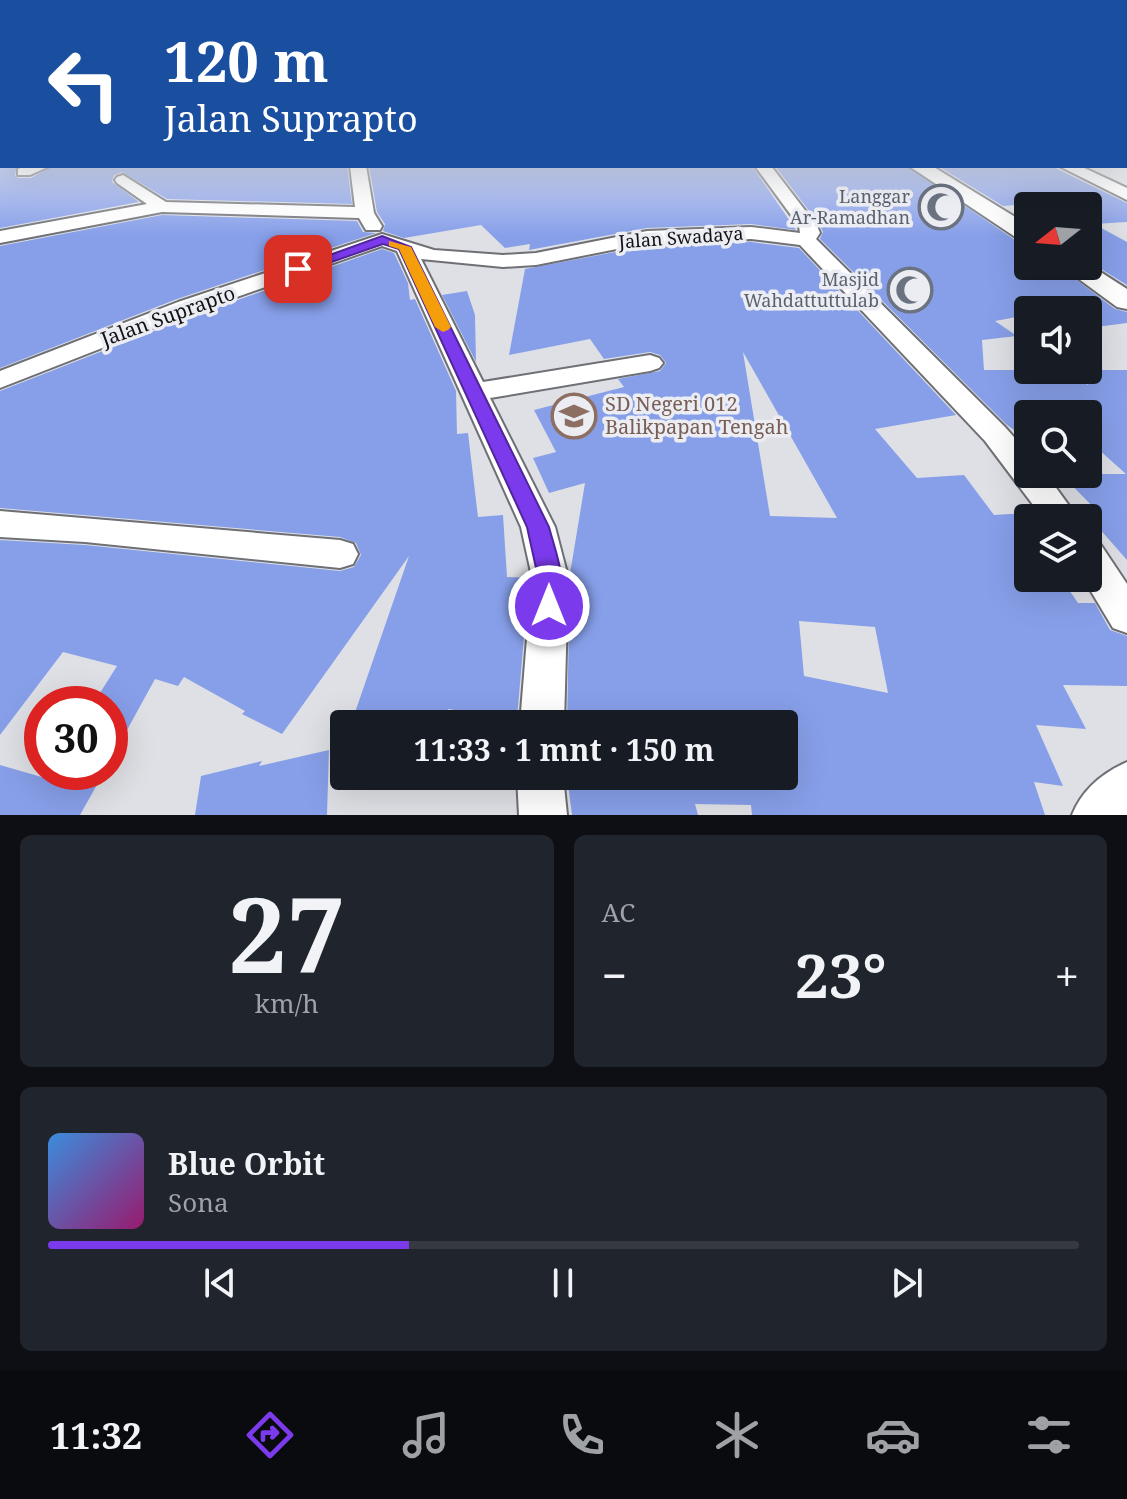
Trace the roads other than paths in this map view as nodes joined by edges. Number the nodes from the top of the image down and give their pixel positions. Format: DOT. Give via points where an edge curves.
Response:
graph roads {
  1 [pos="36,168"];
  2 [pos="358,168"];
  3 [pos="764,168"];
  4 [pos="922,168"];
  5 [pos="1071,168"];
  6 [pos="24,172"];
  7 [pos="123,180"];
  8 [pos="1127,195"];
  9 [pos="162,207"];
  10 [pos="365,213"];
  11 [pos="1014,226"];
  12 [pos="0,237"];
  13 [pos="806,240"];
  14 [pos="393,243"];
  15 [pos="1095,280"];
  16 [pos="1127,301"];
  17 [pos="650,363"];
  18 [pos="0,380"];
  19 [pos="474,392"];
  20 [pos="1014,457"];
  21 [pos="0,524"];
  22 [pos="340,554"];
  23 [pos="1102,577"];
  24 [pos="1127,616"];
  25 [pos="543,710"];
  26 [pos="1127,786"];
  27 [pos="541,790"];
  28 [pos="543,815"];
  29 [pos="1096,815"];
  1 -- 6 [label="street"];
  2 -- 10 [label="street"];
  3 -- 13 [label="street" via="808,226"];
  4 -- 11 [label="street"];
  5 -- 8 [label="street"];
  7 -- 9 [label="street"];
  9 -- 10 [label="street"];
  9 -- 12 [label="street"];
  10 -- 14 [label="street"];
  13 -- 14 [label="street, Jalan Swadaya" via="751,233 647,237 503,261 456,260"];
  13 -- 20 [label="street"];
  14 -- 18 [label="street, Jalan Suprapto" via="186,307"];
  14 -- 19 [label="street"];
  15 -- 16 [label="street"];
  17 -- 19 [label="street"];
  19 -- 25 [label="street" via="546,553 550,577"];
  21 -- 22 [label="street"];
  23 -- 24 [label="street"];
  26 -- 29 [label="street"];
  27 -- 28 [label="street"];
}
